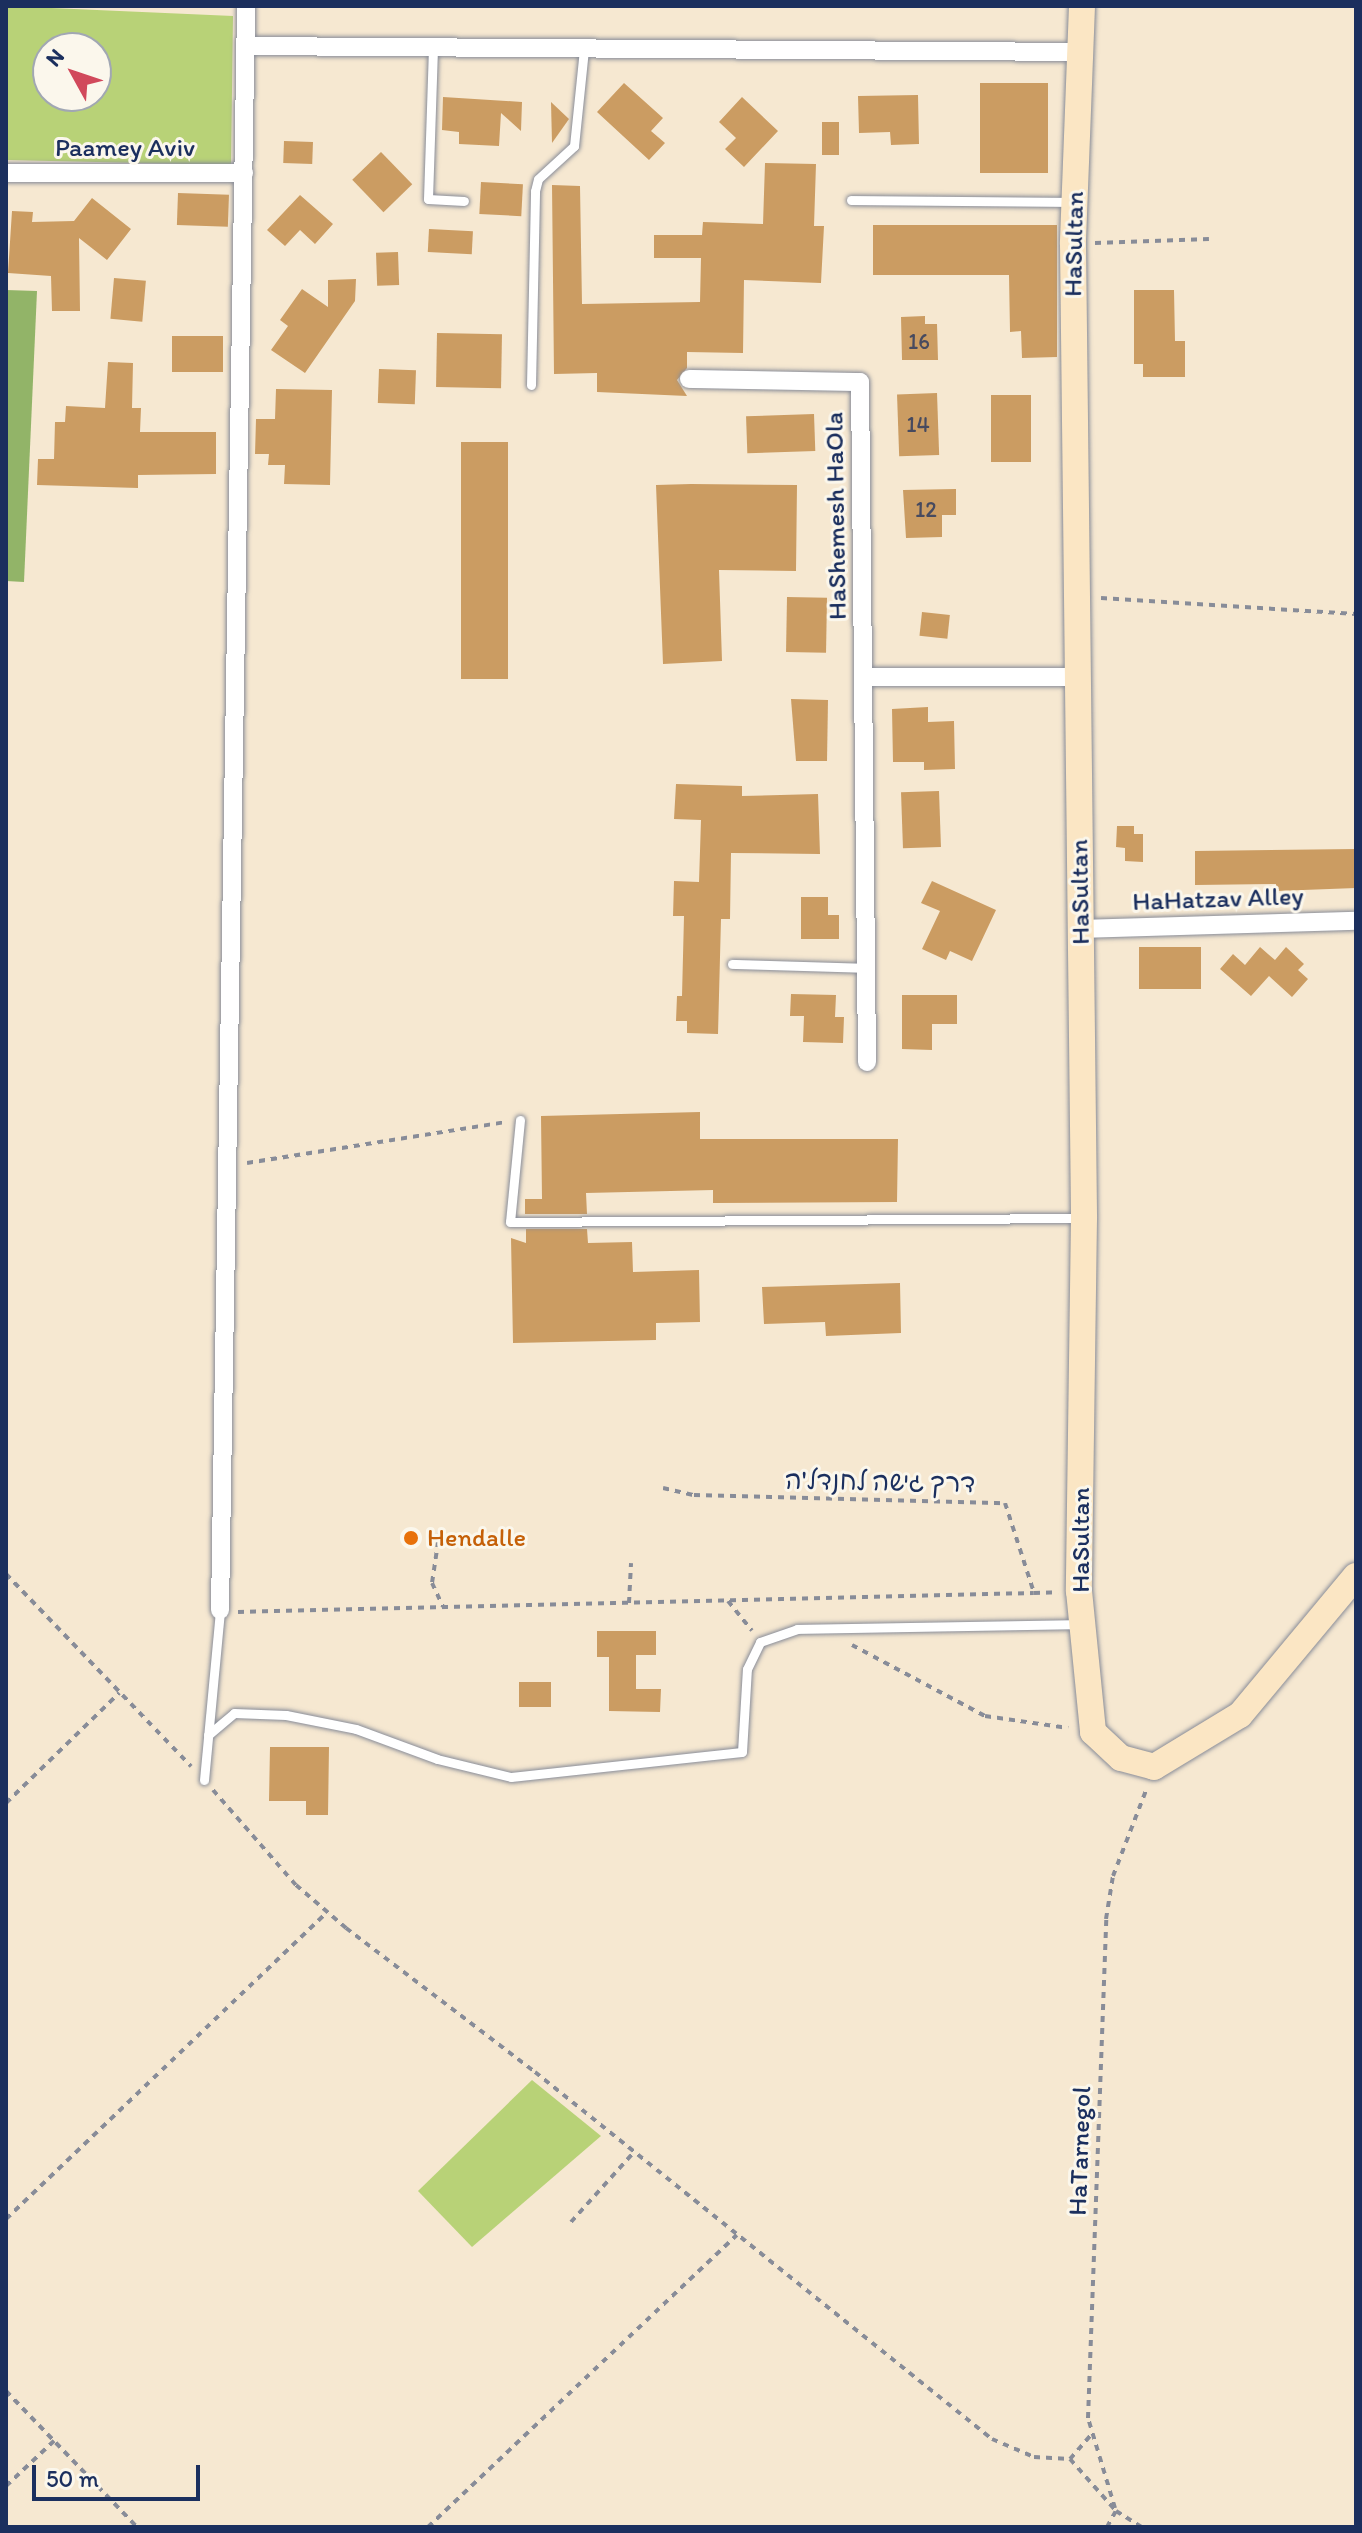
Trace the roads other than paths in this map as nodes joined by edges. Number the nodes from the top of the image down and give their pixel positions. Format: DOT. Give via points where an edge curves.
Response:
graph roads {
  1 [pos="246,6"];
  2 [pos="1082,6"];
  3 [pos="245,46"];
  4 [pos="433,48"];
  5 [pos="584,49"];
  6 [pos="1082,52"];
  7 [pos="6,173"];
  8 [pos="244,173"];
  9 [pos="851,200"];
  10 [pos="464,201"];
  11 [pos="1075,202"];
  12 [pos="689,379"];
  13 [pos="531,385"];
  14 [pos="864,677"];
  15 [pos="1076,677"];
  16 [pos="1356,921"];
  17 [pos="1080,929"];
  18 [pos="732,964"];
  19 [pos="866,968"];
  20 [pos="867,1062"];
  21 [pos="520,1120"];
  22 [pos="1084,1218"];
  23 [pos="1356,1576"];
  24 [pos="220,1610"];
  25 [pos="1083,1624"];
  26 [pos="208,1735"];
  27 [pos="204,1780"];
  1 -- 3 [label="street"];
  2 -- 6 [label="street, HaSultan"];
  3 -- 4 [label="street"];
  3 -- 8 [label="street"];
  4 -- 5 [label="street"];
  4 -- 10 [label="lane" via="428,199"];
  5 -- 6 [label="street"];
  5 -- 13 [label="lane" via="574,146 538,179 535,191"];
  6 -- 11 [label="street, HaSultan"];
  7 -- 8 [label="street, Paamey Aviv"];
  8 -- 24 [label="street"];
  9 -- 11 [label="lane"];
  11 -- 15 [label="street, HaSultan"];
  12 -- 14 [label="street, HaShemesh HaOla" via="860,382"];
  14 -- 15 [label="street"];
  14 -- 19 [label="street, HaShemesh HaOla"];
  15 -- 17 [label="street, HaSultan"];
  16 -- 17 [label="street, HaHatzav Alley"];
  17 -- 22 [label="street, HaSultan"];
  18 -- 19 [label="lane"];
  19 -- 20 [label="street, HaShemesh HaOla"];
  21 -- 22 [label="lane" via="510,1222"];
  22 -- 25 [label="street, HaSultan" via="1079,1591"];
  23 -- 25 [label="street, HaSultan" via="1240,1715 1154,1767 1121,1758 1093,1732"];
  24 -- 26 [label="lane"];
  25 -- 26 [label="lane" via="797,1629 760,1642 747,1669 742,1752 511,1777 437,1759 356,1729 286,1715 234,1713"];
  26 -- 27 [label="lane"];
}
